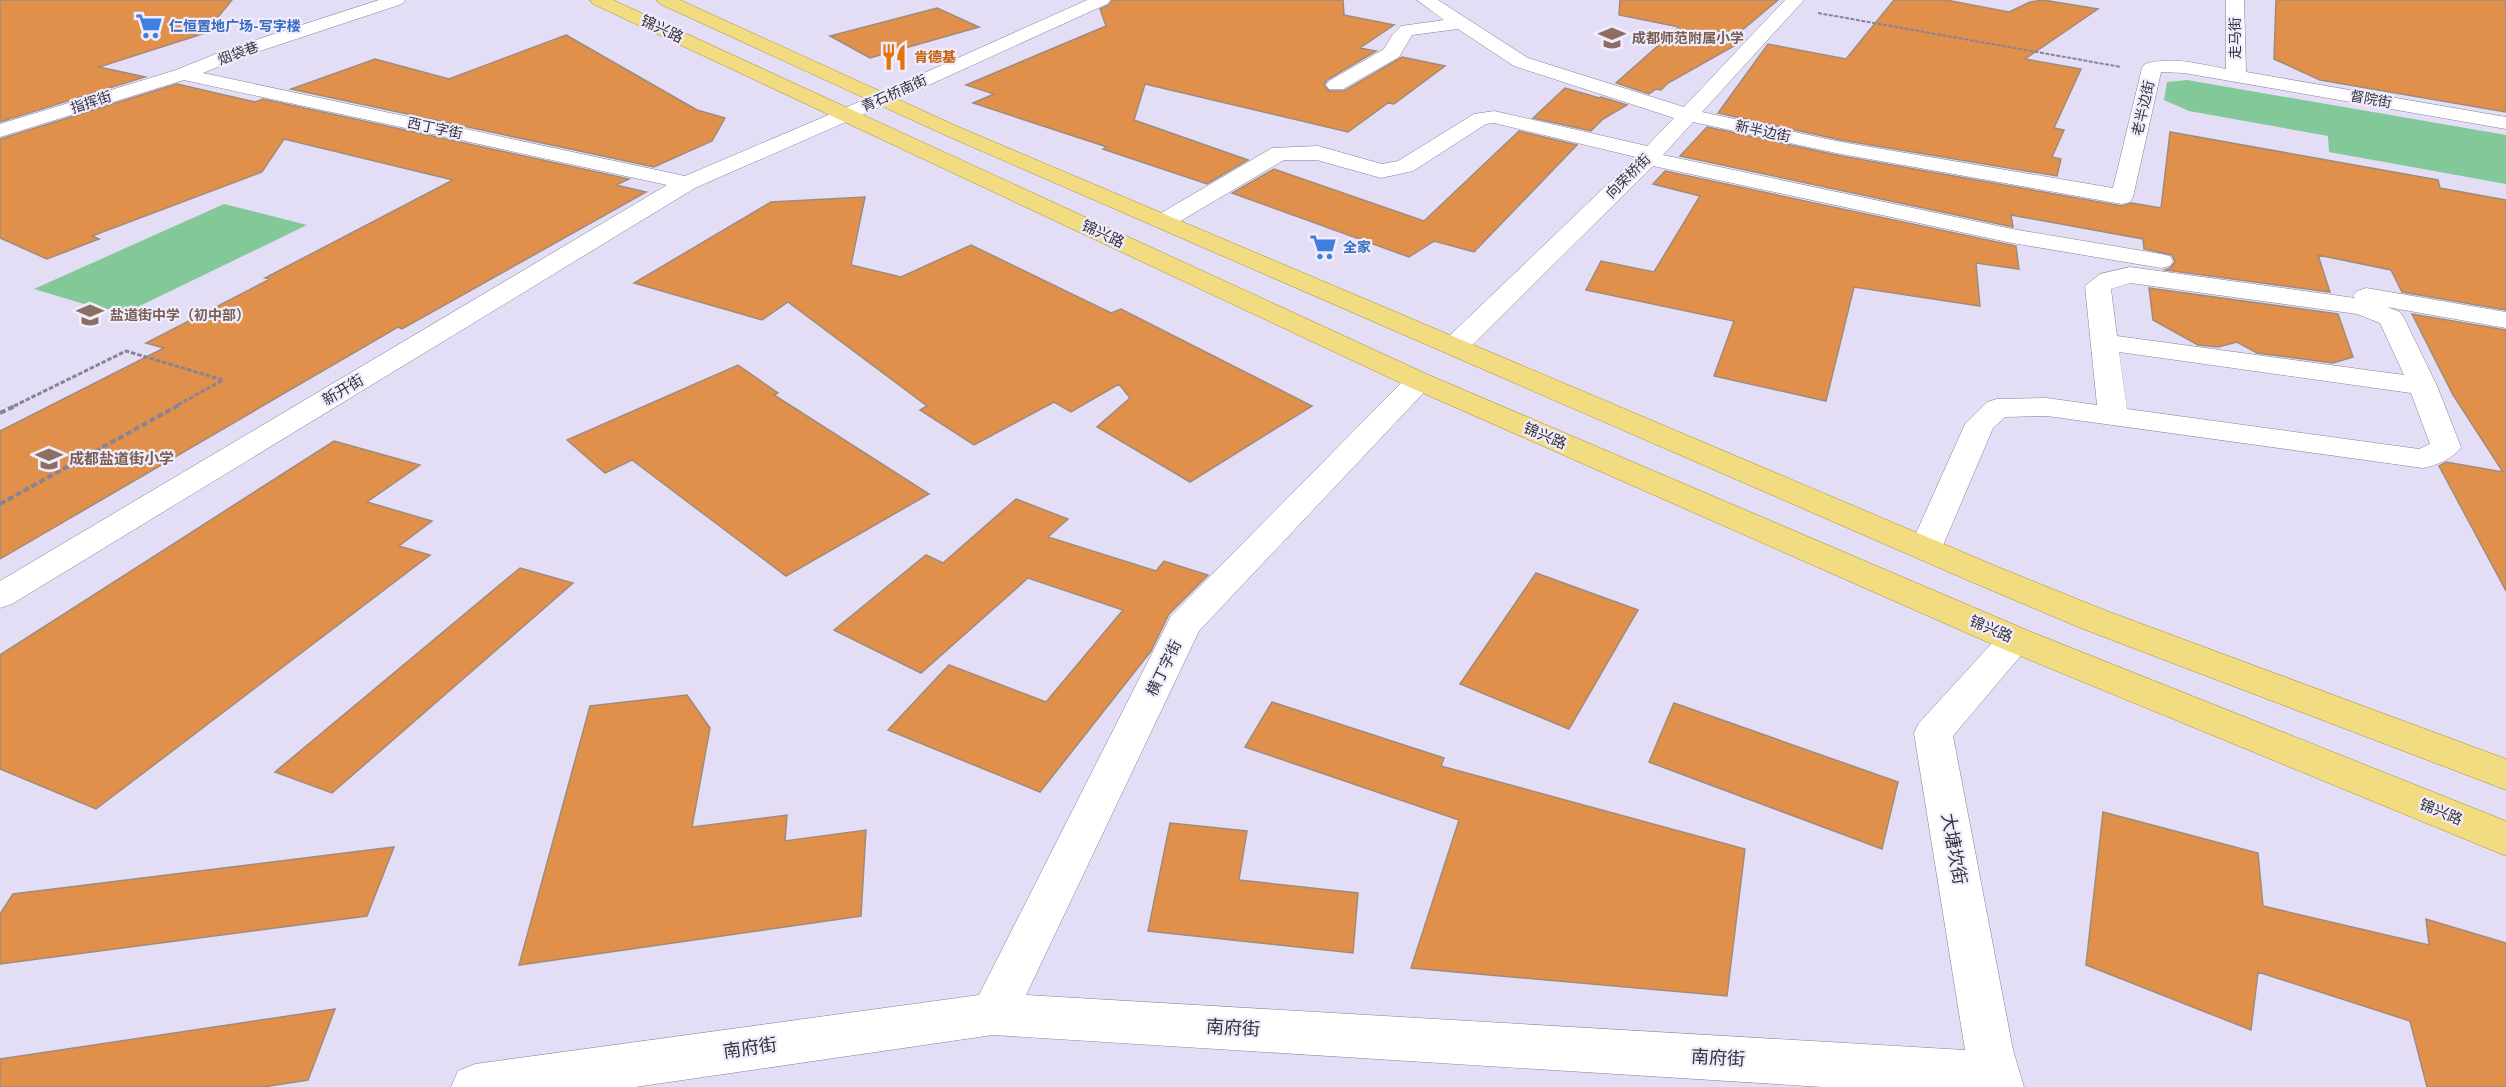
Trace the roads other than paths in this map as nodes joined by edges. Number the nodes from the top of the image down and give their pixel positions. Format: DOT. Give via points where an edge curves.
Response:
graph roads {
  1 [pos="396,0"];
  2 [pos="599,0"];
  3 [pos="666,0"];
  4 [pos="1101,0"];
  5 [pos="1426,0"];
  6 [pos="2231,1"];
  7 [pos="1791,4"];
  8 [pos="1461,23"];
  9 [pos="183,74"];
  10 [pos="2236,76"];
  11 [pos="1336,85"];
  12 [pos="882,99"];
  13 [pos="846,114"];
  14 [pos="1687,115"];
  15 [pos="2506,123"];
  16 [pos="0,131"];
  17 [pos="1649,156"];
  18 [pos="687,183"];
  19 [pos="2122,197"];
  20 [pos="1164,221"];
  21 [pos="2506,320"];
  22 [pos="2104,342"];
  23 [pos="1455,346"];
  24 [pos="1419,381"];
  25 [pos="2423,386"];
  26 [pos="2113,417"];
  27 [pos="1926,549"];
  28 [pos="0,596"];
  29 [pos="2016,640"];
  30 [pos="2506,776"];
  31 [pos="2506,839"];
  32 [pos="993,1014"];
  33 [pos="1998,1081"];
  34 [pos="475,1087"];
  1 -- 9 [label="street, 烟袋巷"];
  2 -- 13 [label="main road, 锦兴路"];
  3 -- 12 [label="main road, 锦兴路"];
  4 -- 12 [label="street, 青石桥南街"];
  5 -- 8 [label="street, 新半边街"];
  6 -- 10 [label="street, 走马街"];
  7 -- 14 [label="street, 向荣桥街"];
  8 -- 11 [label="street" via="1407,30 1392,53"];
  8 -- 14 [label="street, 新半边街" via="1521,62"];
  9 -- 16 [label="street, 指挥街"];
  9 -- 18 [label="street, 西丁字街"];
  10 -- 15 [label="street, 督院街"];
  10 -- 19 [label="street, 老半边街" via="2152,68"];
  12 -- 13 [label="street, 青石桥南街"];
  12 -- 20 [label="main road, 锦兴路"];
  13 -- 18 [label="street, 青石桥南街"];
  13 -- 24 [label="main road, 锦兴路"];
  14 -- 17 [label="street, 向荣桥街"];
  14 -- 19 [label="street, 新半边街" via="1841,148"];
  17 -- 20 [label="street" via="1508,120 1481,118 1394,170 1381,171 1318,153 1280,153"];
  17 -- 21 [label="street" via="2012,236"];
  17 -- 23 [label="street, 向荣桥街"];
  18 -- 28 [label="street, 新开街"];
  20 -- 23 [label="main road, 锦兴路"];
  22 -- 25 [label="street"];
  22 -- 25 [label="street" via="2098,286 2109,279 2130,275 2362,307 2391,318"];
  22 -- 26 [label="street"];
  23 -- 27 [label="main road, 锦兴路"];
  24 -- 29 [label="main road, 锦兴路"];
  24 -- 32 [label="street, 横丁字街" via="1184,625"];
  25 -- 26 [label="street" via="2446,447 2423,459"];
  26 -- 27 [label="street" via="2047,407 1997,408 1980,424"];
  27 -- 30 [label="main road, 锦兴路" via="2095,620"];
  29 -- 31 [label="main road, 锦兴路"];
  29 -- 33 [label="street, 大塘坎街" via="1933,733 1989,1050"];
  32 -- 33 [label="street, 南府街"];
  32 -- 34 [label="street, 南府街"];
}
